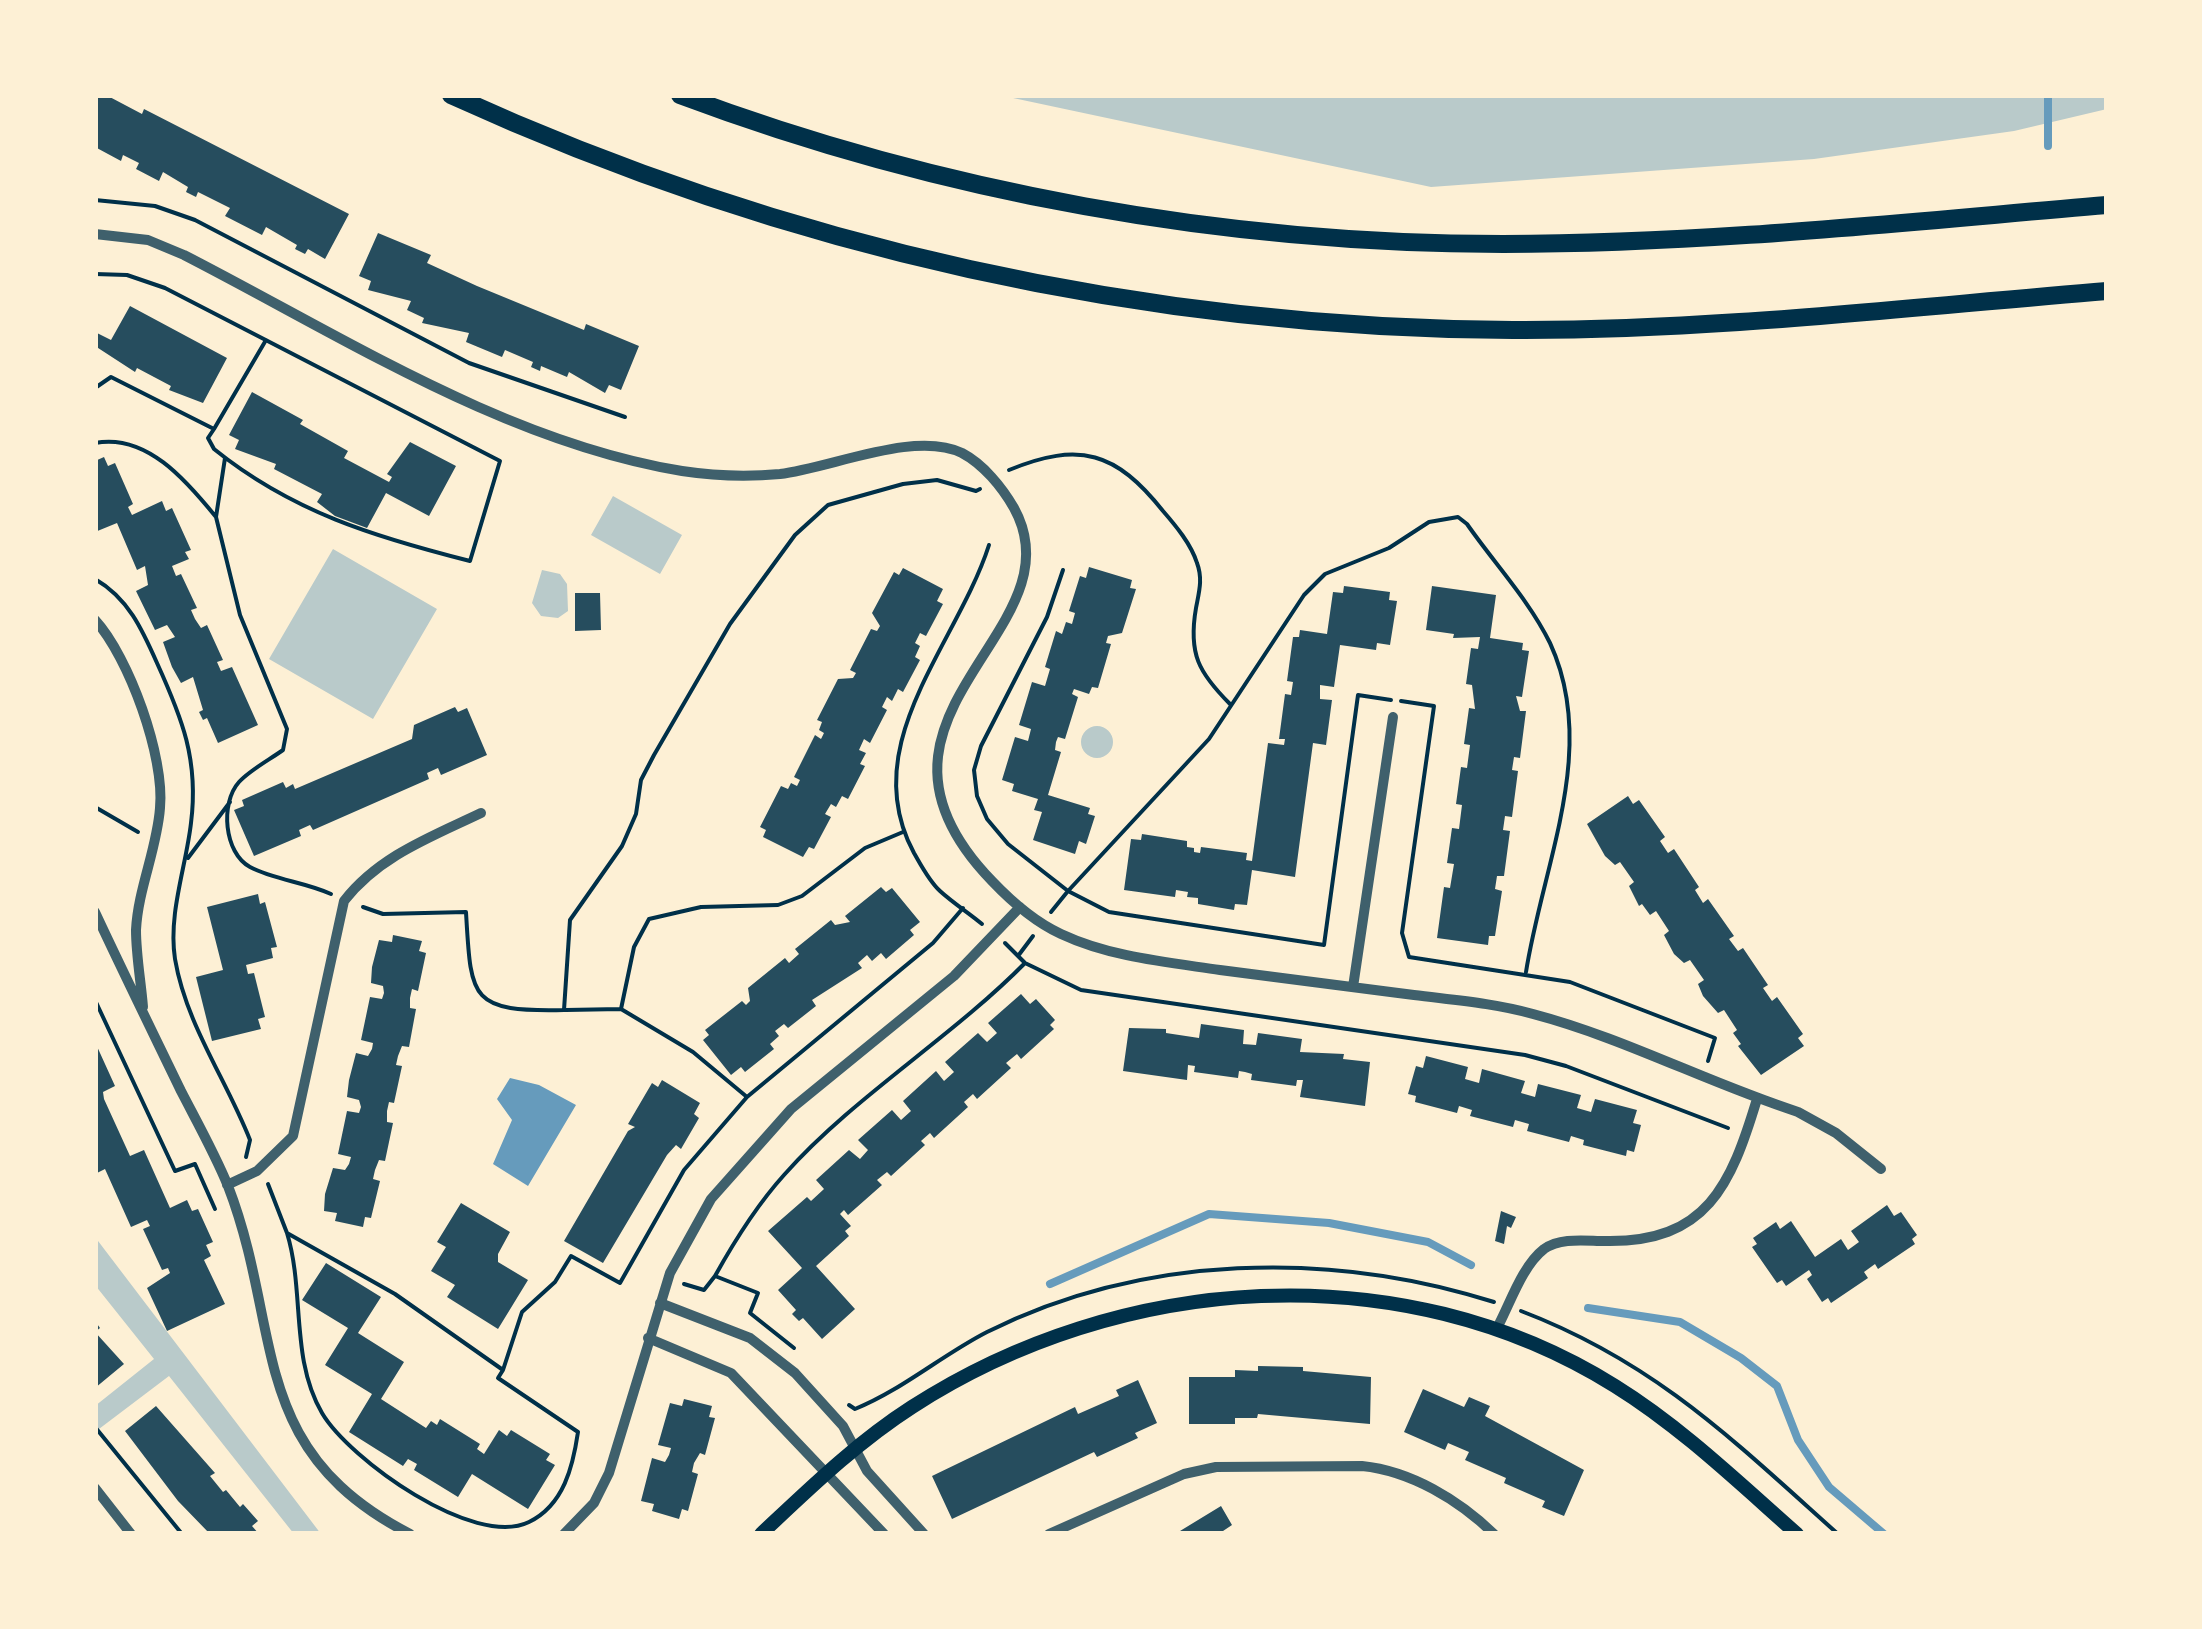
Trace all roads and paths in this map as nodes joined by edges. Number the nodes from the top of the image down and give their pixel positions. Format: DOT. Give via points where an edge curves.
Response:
graph roads {
  1 [pos="451,95"];
  2 [pos="680,95"];
  3 [pos="95,200"];
  4 [pos="2107,206"];
  5 [pos="95,234"];
  6 [pos="95,274"];
  7 [pos="2107,291"];
  8 [pos="266,340"];
  9 [pos="95,388"];
  10 [pos="625,417"];
  11 [pos="214,429"];
  12 [pos="95,443"];
  13 [pos="225,458"];
  14 [pos="994,480"];
  15 [pos="216,517"];
  16 [pos="989,545"];
  17 [pos="1062,570"];
  18 [pos="95,579"];
  19 [pos="95,620"];
  20 [pos="1230,704"];
  21 [pos="1393,717"];
  22 [pos="230,802"];
  23 [pos="95,807"];
  24 [pos="481,813"];
  25 [pos="903,832"];
  26 [pos="139,833"];
  27 [pos="185,862"];
  28 [pos="344,901"];
  29 [pos="1020,907"];
  30 [pos="963,908"];
  31 [pos="95,912"];
  32 [pos="1043,922"];
  33 [pos="995,934"];
  34 [pos="1018,956"];
  35 [pos="1025,962"];
  36 [pos="1526,972"];
  37 [pos="1353,987"];
  38 [pos="95,1000"];
  39 [pos="621,1009"];
  40 [pos="564,1010"];
  41 [pos="144,1014"];
  42 [pos="1722,1066"];
  43 [pos="747,1096"];
  44 [pos="1757,1099"];
  45 [pos="1723,1143"];
  46 [pos="1881,1169"];
  47 [pos="257,1171"];
  48 [pos="227,1185"];
  49 [pos="221,1221"];
  50 [pos="287,1233"];
  51 [pos="715,1276"];
  52 [pos="684,1284"];
  53 [pos="660,1302"];
  54 [pos="1508,1306"];
  55 [pos="1496,1328"];
  56 [pos="648,1338"];
  57 [pos="806,1360"];
  58 [pos="503,1370"];
  59 [pos="844,1402"];
  60 [pos="95,1427"];
  61 [pos="855,1448"];
  62 [pos="825,1474"];
  63 [pos="95,1488"];
  64 [pos="131,1534"];
  65 [pos="182,1534"];
  66 [pos="410,1534"];
  67 [pos="564,1534"];
  68 [pos="761,1534"];
  69 [pos="884,1534"];
  70 [pos="924,1534"];
  71 [pos="1049,1534"];
  72 [pos="1494,1534"];
  73 [pos="1797,1534"];
  74 [pos="1838,1534"];
  1 -- 7 [label="highway" via="601,161 830,236 937,265 1168,306 1386,327 1516,330"];
  2 -- 4 [label="highway" via="850,152 970,183 1275,232 1500,244 1626,241"];
  3 -- 10 [label="path" via="155,206 195,220 469,362"];
  5 -- 14 [label="street" via="148,240 184,255 441,387 552,436 636,462 727,476 780,474 920,446 958,451"];
  6 -- 8 [label="path" via="127,275 165,288"];
  8 -- 11 [label="path"];
  8 -- 13 [label="path" via="500,461 470,561 360,533"];
  9 -- 11 [label="path" via="111,377"];
  11 -- 13 [label="path" via="208,438"];
  12 -- 15 [label="path" via="136,444 192,488"];
  13 -- 15 [label="path"];
  14 -- 20 [label="path" via="1058,456 1114,461 1132,475 1197,560 1195,652 1202,676"];
  14 -- 29 [label="street" via="1020,520 1028,548 1016,596 944,724 936,786 960,845"];
  14 -- 40 [label="path" via="976,491 938,480 903,484 828,505 794,535 730,624 641,780 622,846 570,920"];
  15 -- 22 [label="path" via="240,615 287,728 283,750 238,783"];
  16 -- 25 [label="path" via="899,744 894,779"];
  17 -- 32 [label="path" via="1047,617 974,770 987,819 1068,890"];
  18 -- 27 [label="path" via="141,626 178,704 192,774"];
  19 -- 41 [label="street" via="108,634 137,702 158,770 161,806 136,928"];
  21 -- 37 [label="street"];
  22 -- 27 [label="path"];
  22 -- 28 [label="path" via="232,847 244,864"];
  23 -- 26 [label="path"];
  24 -- 28 [label="street" via="384,861"];
  25 -- 30 [label="path" via="938,890"];
  25 -- 39 [label="path" via="865,848 802,896 778,905 701,907 648,919 634,947"];
  27 -- 47 [label="path" via="175,936 183,997 237,1108 250,1140 246,1157"];
  28 -- 40 [label="path" via="382,914 466,912 476,992 491,1004 520,1011"];
  28 -- 47 [label="street" via="293,1136"];
  29 -- 32 [label="street"];
  29 -- 33 [label="street"];
  30 -- 33 [label="path"];
  30 -- 43 [label="path" via="933,943"];
  31 -- 41 [label="street"];
  32 -- 34 [label="path"];
  32 -- 37 [label="street" via="1096,947 1154,961"];
  33 -- 34 [label="path"];
  33 -- 53 [label="street" via="747,1153 688,1234"];
  34 -- 35 [label="path"];
  35 -- 45 [label="path" via="1066,984 1122,999 1524,1054 1728,1128"];
  35 -- 51 [label="path" via="786,1171"];
  36 -- 42 [label="path" via="1570,982 1715,1038 1708,1060"];
  37 -- 44 [label="street" via="1530,1013"];
  38 -- 49 [label="path" via="175,1172 194,1164"];
  39 -- 40 [label="path"];
  39 -- 43 [label="path" via="693,1052"];
  41 -- 48 [label="street"];
  43 -- 58 [label="path" via="684,1170 620,1283 571,1256 556,1282 522,1312"];
  44 -- 46 [label="street" via="1836,1133"];
  44 -- 54 [label="street" via="1726,1185 1686,1224 1635,1242 1558,1242 1543,1250"];
  47 -- 48 [label="street"];
  47 -- 50 [label="path"];
  48 -- 66 [label="street" via="250,1254 277,1390 293,1428 355,1500"];
  50 -- 58 [label="path" via="385,1288"];
  50 -- 58 [label="path" via="306,1379 322,1414 344,1441 402,1487 504,1528 530,1522 565,1486 578,1432 498,1378"];
  51 -- 52 [label="path" via="704,1290"];
  51 -- 57 [label="path" via="758,1293 750,1313"];
  53 -- 56 [label="street"];
  53 -- 61 [label="street" via="750,1338 773,1355 843,1426"];
  54 -- 55 [label="street"];
  54 -- 59 [label="path" via="1446,1286 1332,1268 1207,1270 1035,1311 944,1355 876,1400 855,1408"];
  54 -- 74 [label="path" via="1573,1331 1668,1387"];
  55 -- 61 [label="main road" via="1347,1298 1179,1301 1036,1341 910,1408"];
  55 -- 73 [label="main road" via="1628,1395"];
  56 -- 62 [label="street" via="731,1373"];
  56 -- 67 [label="street" via="609,1474 594,1503"];
  60 -- 65 [label="path"];
  61 -- 62 [label="main road"];
  61 -- 70 [label="street"];
  62 -- 68 [label="main road"];
  62 -- 69 [label="street"];
  63 -- 64 [label="street"];
  71 -- 72 [label="street" via="1184,1474 1216,1467 1343,1466 1384,1468 1417,1481"];
}
